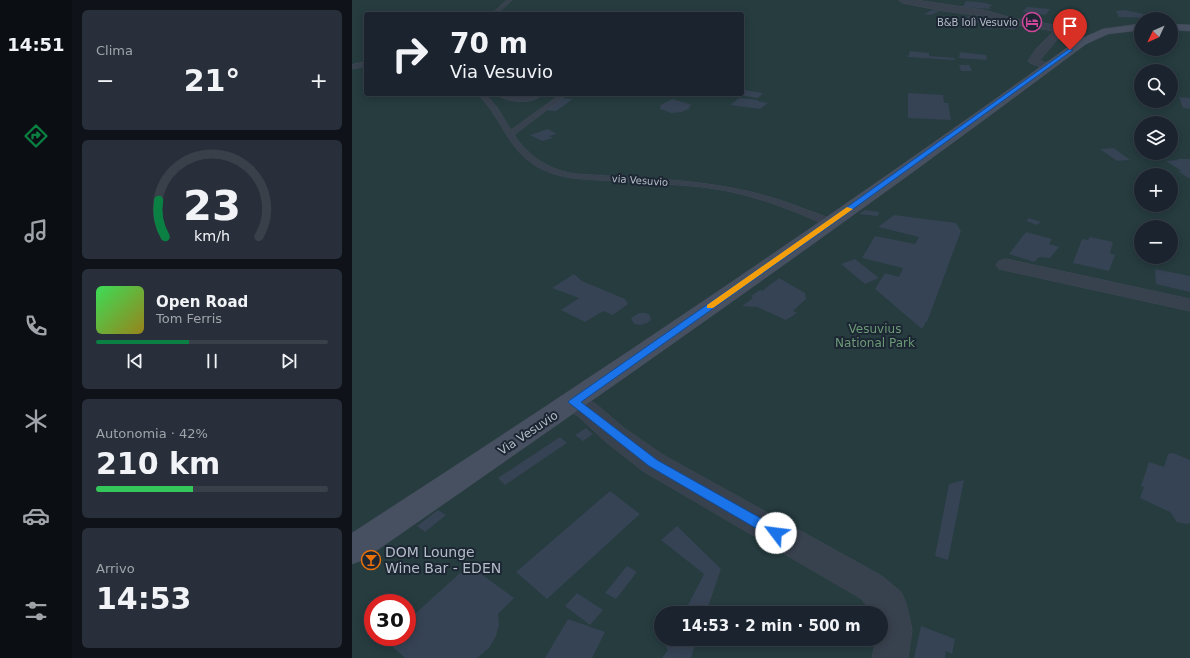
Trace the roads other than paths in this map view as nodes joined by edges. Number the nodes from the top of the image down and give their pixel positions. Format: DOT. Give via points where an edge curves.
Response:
graph roads {
  1 [pos="510,0"];
  2 [pos="903,0"];
  3 [pos="496,12"];
  4 [pos="1178,27"];
  5 [pos="1134,28"];
  6 [pos="1190,28"];
  7 [pos="364,64"];
  8 [pos="1048,66"];
  9 [pos="352,67"];
  10 [pos="484,96"];
  11 [pos="507,96"];
  12 [pos="537,96"];
  13 [pos="562,96"];
  14 [pos="509,135"];
  15 [pos="829,223"];
  16 [pos="1006,265"];
  17 [pos="1190,305"];
  18 [pos="573,402"];
  19 [pos="352,550"];
  20 [pos="890,658"];
  1 -- 3 [label="lane"];
  2 -- 8 [label="street" via="1061,29 1034,61"];
  4 -- 6 [label="street"];
  5 -- 8 [label="street, Via Vesuvio" via="1094,35"];
  7 -- 9 [label="lane"];
  8 -- 15 [label="street, Via Vesuvio"];
  10 -- 14 [label="lane, via Vesuvio" via="490,101"];
  11 -- 12 [label="lane" via="518,99"];
  13 -- 14 [label="lane"];
  14 -- 15 [label="lane, via Vesuvio" via="530,158 557,173 714,186 755,194 790,205"];
  15 -- 18 [label="street, Via Vesuvio"];
  16 -- 17 [label="street"];
  18 -- 19 [label="street, Via Vesuvio"];
  18 -- 20 [label="street" via="587,410 653,463 871,587 889,604 895,630"];
}
